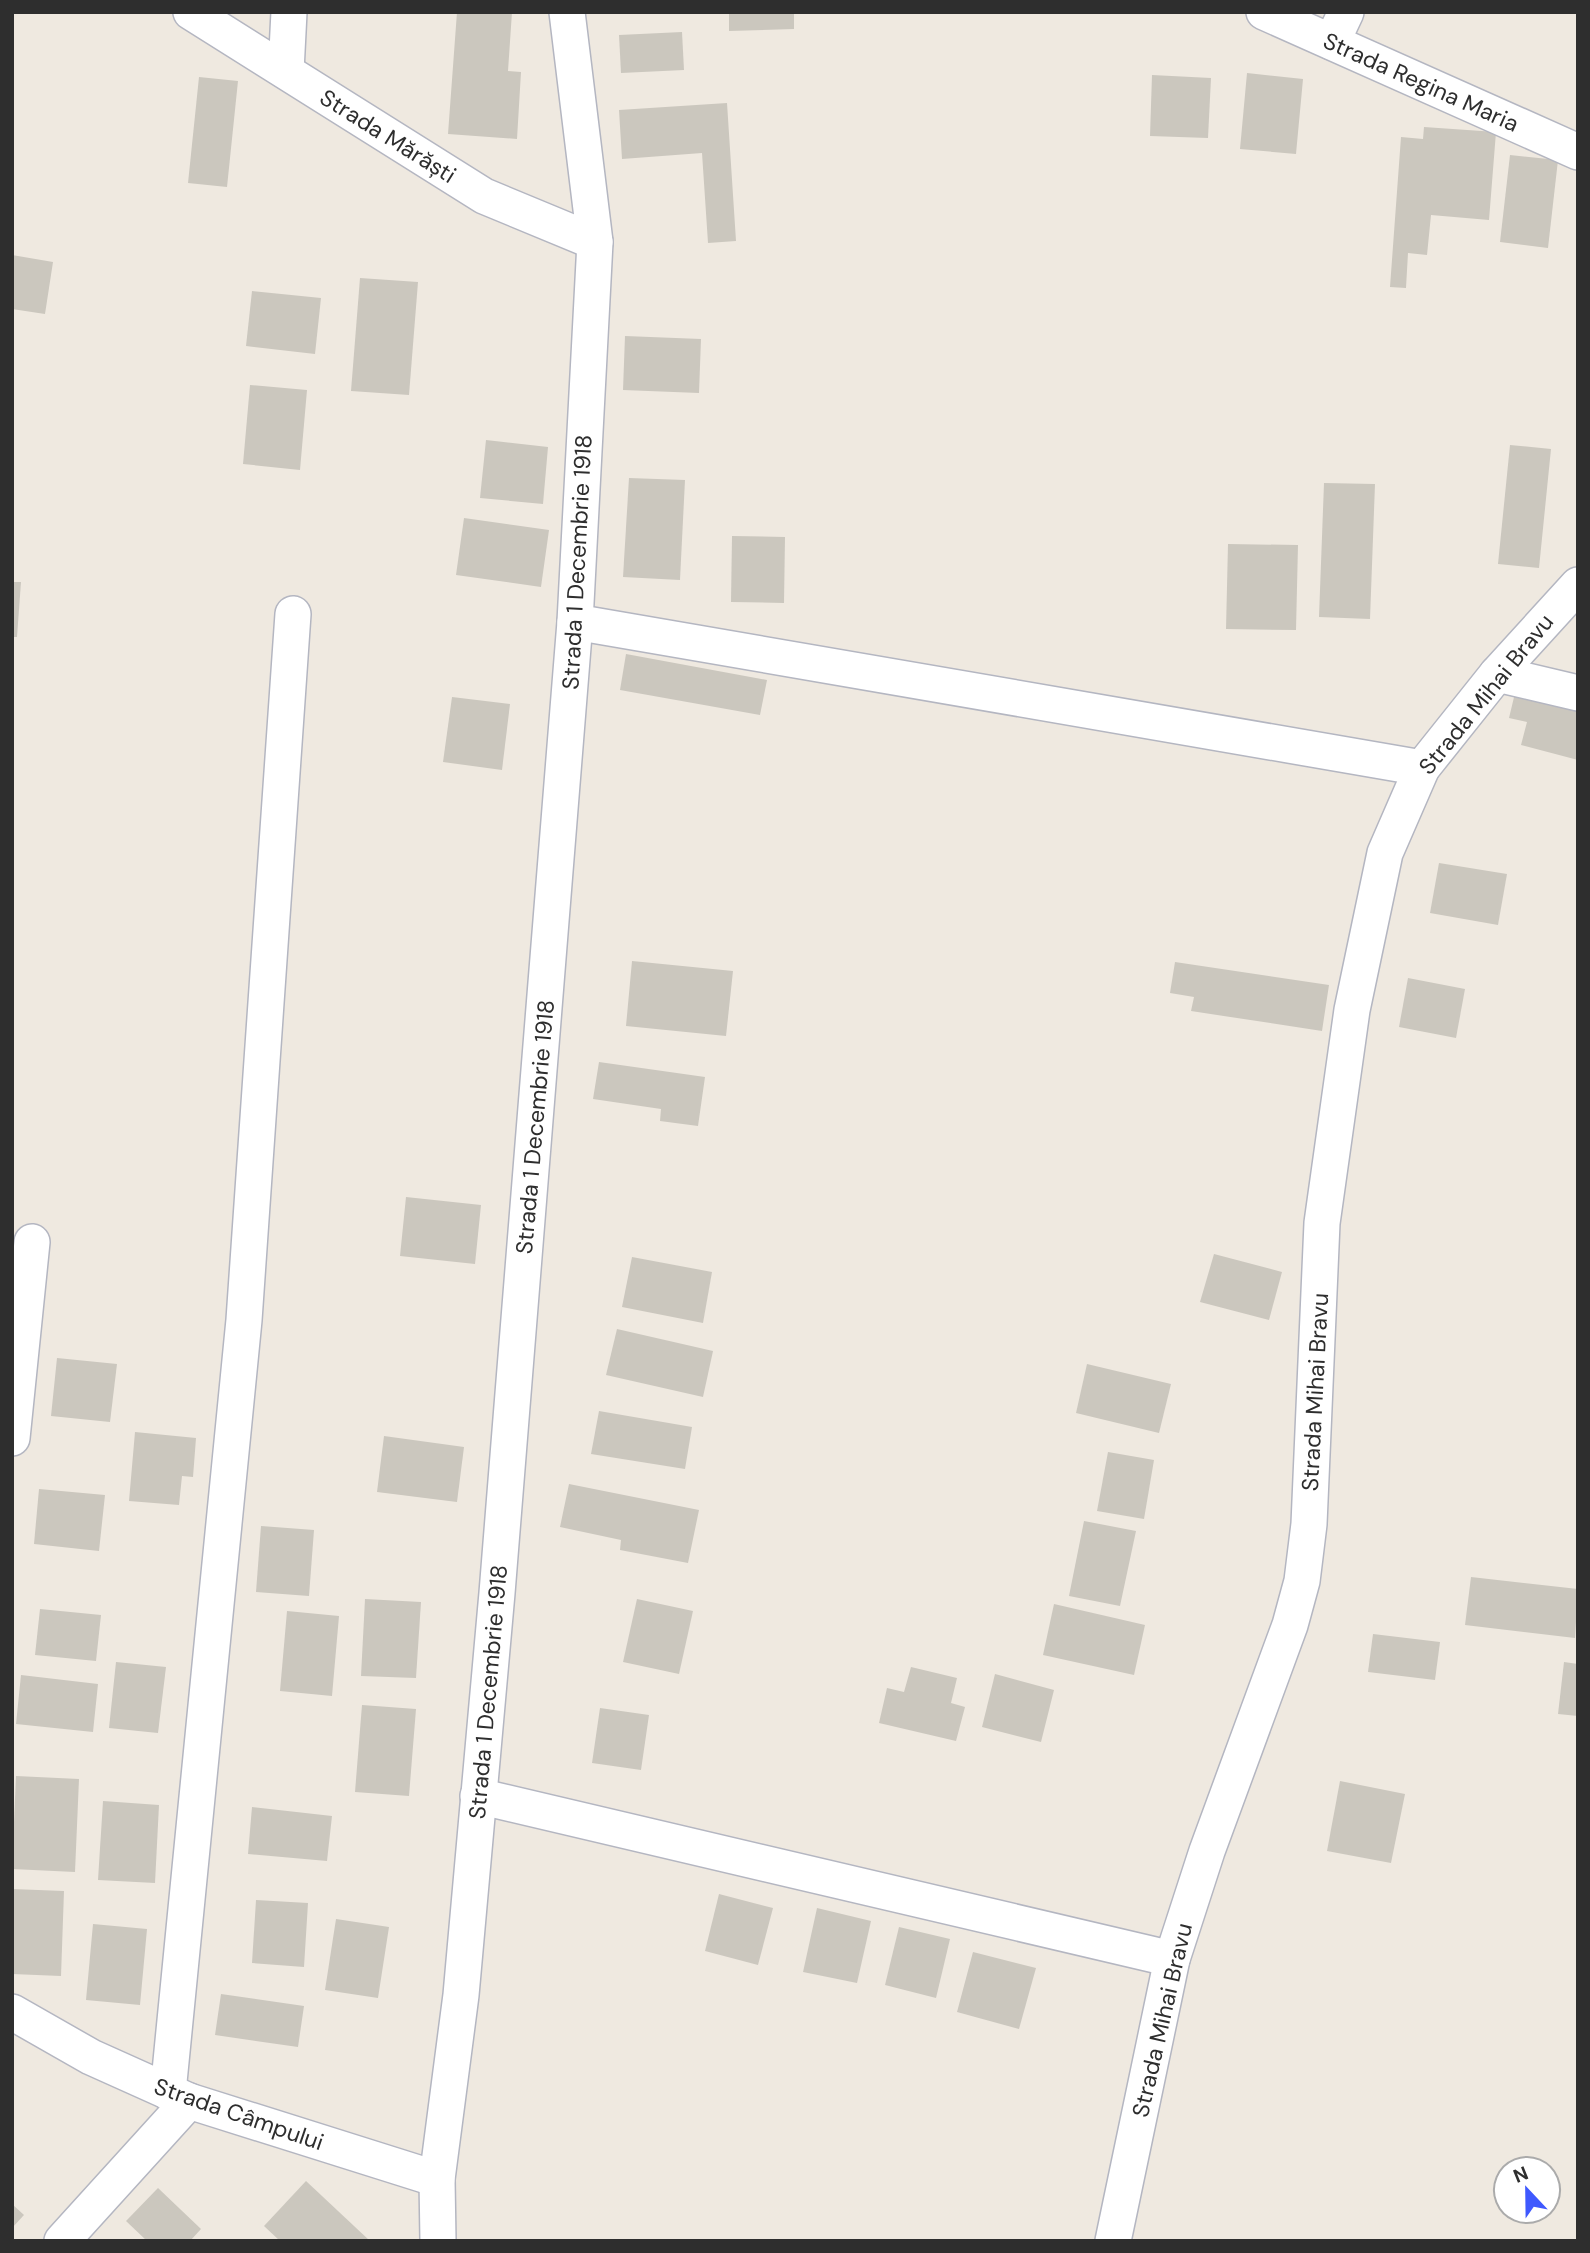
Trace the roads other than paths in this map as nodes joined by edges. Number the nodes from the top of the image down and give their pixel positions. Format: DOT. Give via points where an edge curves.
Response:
graph roads {
  1 [pos="191,12"];
  2 [pos="289,12"];
  3 [pos="567,12"];
  4 [pos="1264,12"];
  5 [pos="1339,27"];
  6 [pos="286,71"];
  7 [pos="1578,152"];
  8 [pos="595,242"];
  9 [pos="1578,585"];
  10 [pos="293,614"];
  11 [pos="576,622"];
  12 [pos="1497,674"];
  13 [pos="1578,694"];
  14 [pos="1422,768"];
  15 [pos="32,1242"];
  16 [pos="12,1438"];
  17 [pos="478,1796"];
  18 [pos="1171,1959"];
  19 [pos="12,2012"];
  20 [pos="179,2097"];
  21 [pos="437,2179"];
  22 [pos="62,2241"];
  23 [pos="438,2241"];
  24 [pos="1113,2241"];
  1 -- 6 [label="street, Strada Mărăști"];
  2 -- 6 [label="street"];
  3 -- 8 [label="street, Strada 1 Decembrie 1918"];
  4 -- 5 [label="street, Strada Regina Maria"];
  5 -- 7 [label="street, Strada Regina Maria"];
  6 -- 8 [label="street, Strada Mărăști" via="484,196"];
  8 -- 11 [label="street, Strada 1 Decembrie 1918"];
  9 -- 12 [label="street, Strada Mihai Bravu"];
  10 -- 20 [label="street" via="244,1320"];
  11 -- 14 [label="street"];
  11 -- 17 [label="street, Strada 1 Decembrie 1918"];
  12 -- 13 [label="street"];
  12 -- 14 [label="street, Strada Mihai Bravu"];
  14 -- 18 [label="street, Strada Mihai Bravu" via="1385,853 1338,1097 1322,1223 1309,1524 1301,1581 1290,1625"];
  15 -- 16 [label="street"];
  17 -- 18 [label="street"];
  17 -- 21 [label="street, Strada 1 Decembrie 1918" via="461,1995"];
  18 -- 24 [label="street, Strada Mihai Bravu"];
  19 -- 20 [label="street, Strada Câmpului" via="91,2057"];
  20 -- 21 [label="street, Strada Câmpului"];
  20 -- 22 [label="street"];
  21 -- 23 [label="street, Strada 1 Decembrie 1918"];
}
